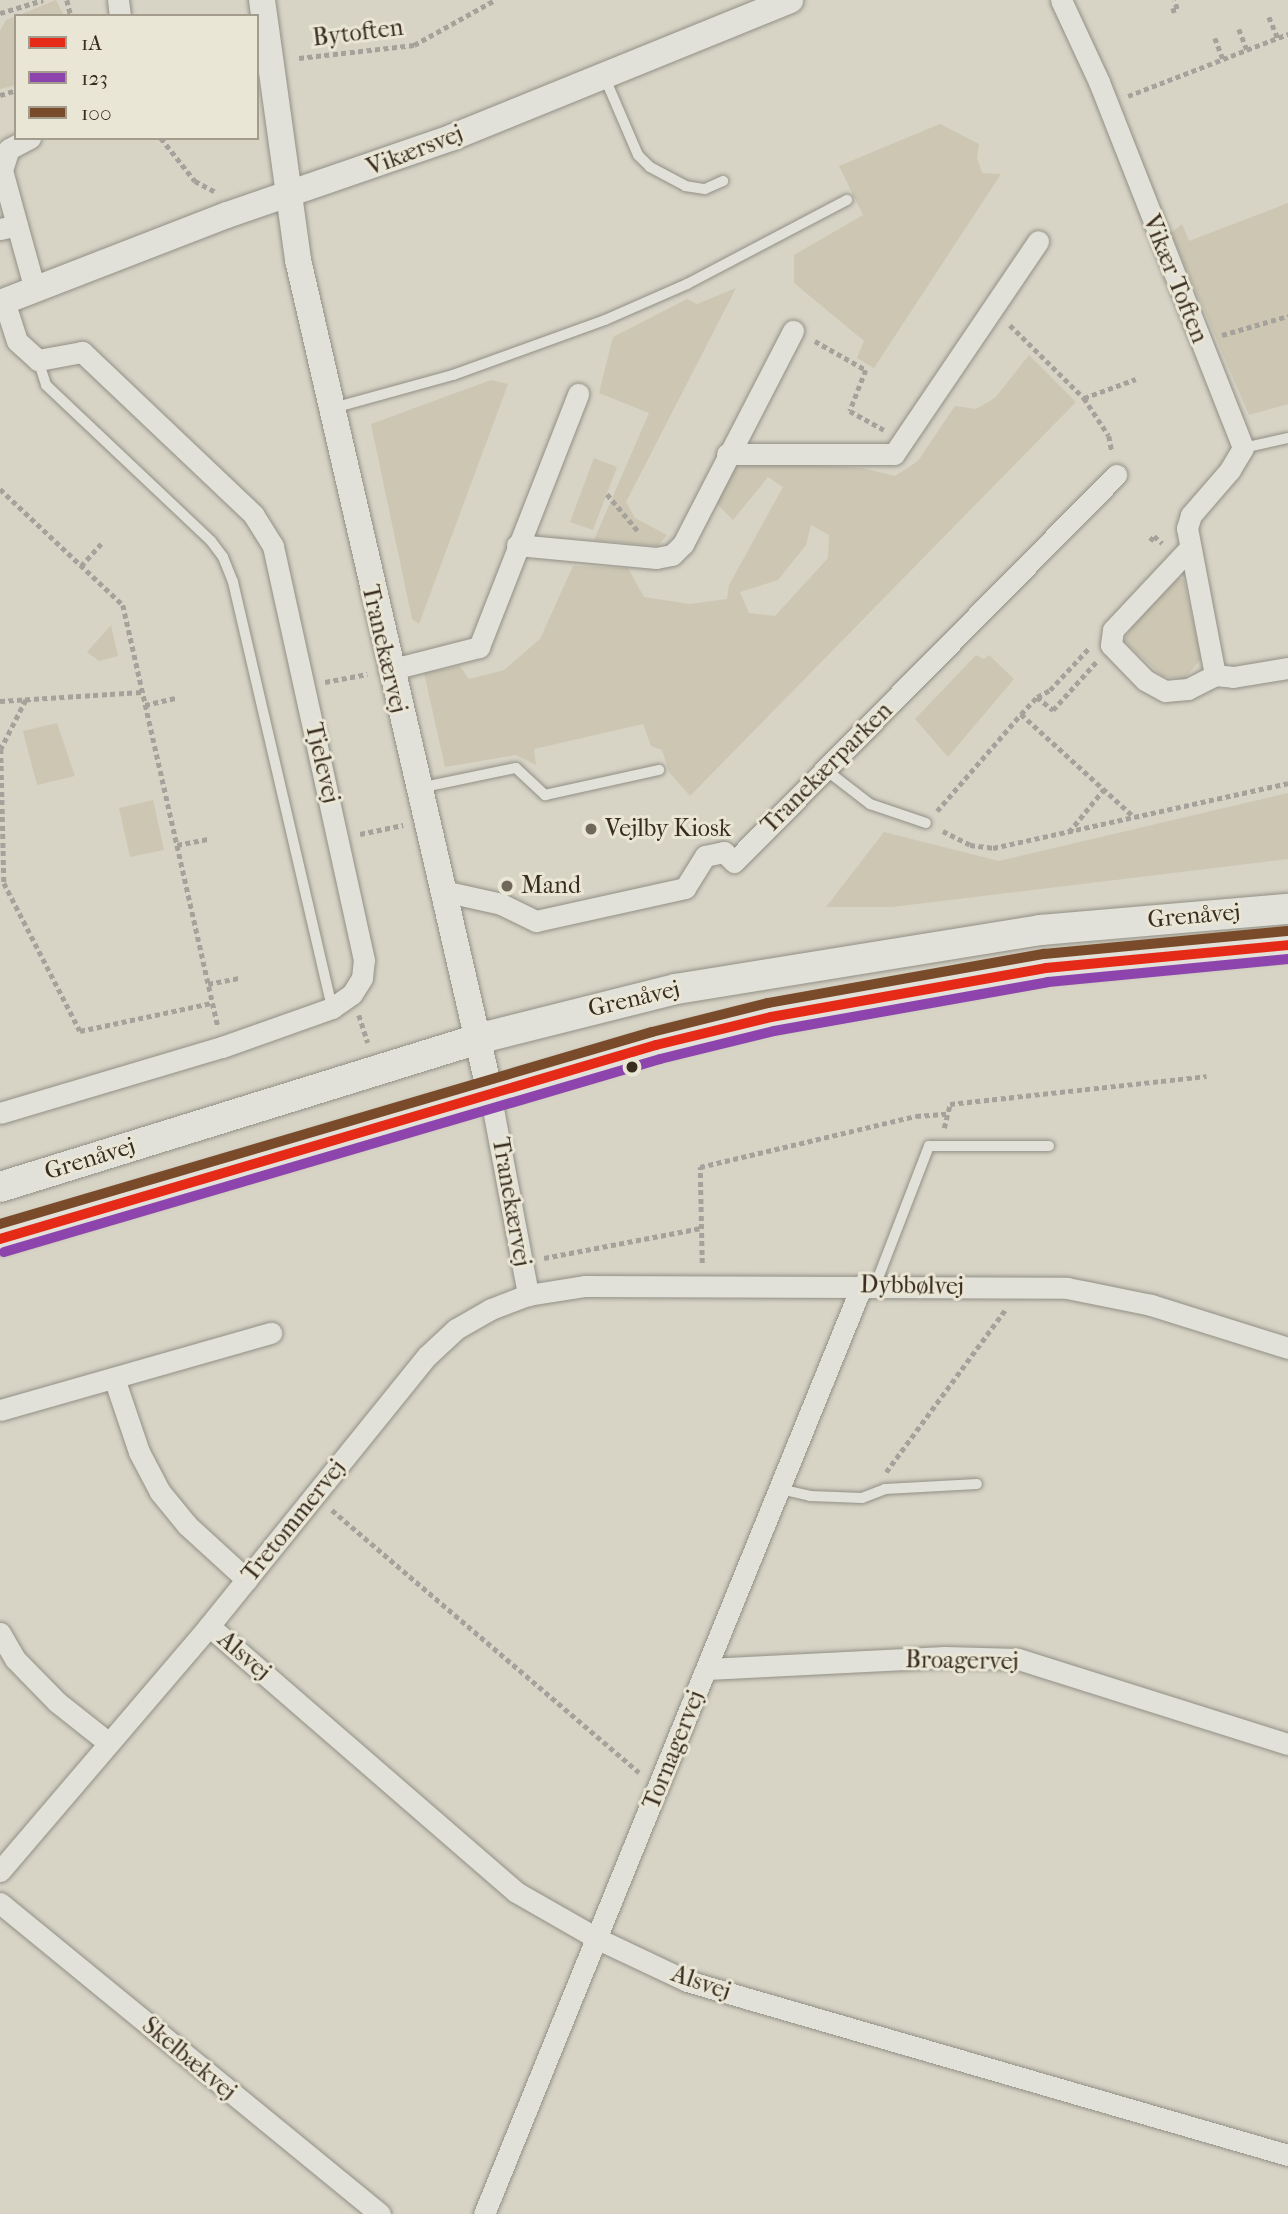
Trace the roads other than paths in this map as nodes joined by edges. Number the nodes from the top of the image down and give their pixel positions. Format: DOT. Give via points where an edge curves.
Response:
graph roads {
  1 [pos="262,0"];
  2 [pos="790,0"];
  3 [pos="1061,0"];
  4 [pos="604,76"];
  5 [pos="26,140"];
  6 [pos="723,181"];
  7 [pos="287,197"];
  8 [pos="846,200"];
  9 [pos="9,227"];
  10 [pos="1038,241"];
  11 [pos="35,290"];
  12 [pos="2,302"];
  13 [pos="793,331"];
  14 [pos="38,360"];
  15 [pos="578,394"];
  16 [pos="330,408"];
  17 [pos="1288,438"];
  18 [pos="1243,448"];
  19 [pos="727,454"];
  20 [pos="1116,475"];
  21 [pos="517,545"];
  22 [pos="1189,549"];
  23 [pos="1288,668"];
  24 [pos="389,670"];
  25 [pos="1215,675"];
  26 [pos="659,770"];
  27 [pos="826,770"];
  28 [pos="416,789"];
  29 [pos="926,823"];
  30 [pos="443,891"];
  31 [pos="1288,909"];
  32 [pos="1288,945"];
  33 [pos="332,1008"];
  34 [pos="477,1039"];
  35 [pos="490,1093"];
  36 [pos="0,1113"];
  37 [pos="1049,1146"];
  38 [pos="0,1187"];
  39 [pos="0,1239"];
  40 [pos="869,1286"];
  41 [pos="528,1294"];
  42 [pos="271,1333"];
  43 [pos="1288,1348"];
  44 [pos="114,1378"];
  45 [pos="0,1410"];
  46 [pos="976,1484"];
  47 [pos="779,1489"];
  48 [pos="247,1580"];
  49 [pos="209,1626"];
  50 [pos="0,1633"];
  51 [pos="707,1669"];
  52 [pos="109,1743"];
  53 [pos="1288,1744"];
  54 [pos="0,1871"];
  55 [pos="0,1903"];
  56 [pos="598,1939"];
  57 [pos="1288,2155"];
  58 [pos="380,2214"];
  59 [pos="484,2214"];
  1 -- 7 [label="street, Tranekærvej"];
  2 -- 4 [label="street, Vikærsvej"];
  3 -- 18 [label="street, Vikær Toften"];
  4 -- 6 [label="lane" via="638,155 650,167 685,186 705,189"];
  4 -- 7 [label="street, Vikærsvej"];
  5 -- 9 [label="street" via="9,149 2,170"];
  7 -- 11 [label="street, Vikærsvej" via="227,215"];
  7 -- 16 [label="street, Tranekærvej"];
  8 -- 16 [label="lane" via="687,284 605,320 453,375"];
  9 -- 11 [label="street"];
  10 -- 19 [label="street" via="894,454"];
  11 -- 12 [label="street, Vikærsvej"];
  12 -- 14 [label="street" via="17,341"];
  13 -- 19 [label="street"];
  14 -- 33 [label="lane" via="46,386 223,557 233,582"];
  14 -- 33 [label="street, Tjelevej" via="82,352 254,515 273,546 364,960 362,978 352,994"];
  15 -- 21 [label="street"];
  16 -- 24 [label="street, Tranekærvej"];
  17 -- 18 [label="lane"];
  18 -- 22 [label="street" via="1191,514"];
  19 -- 21 [label="street" via="683,544 672,555 656,558"];
  20 -- 27 [label="street, Tranekærparken"];
  21 -- 24 [label="street" via="479,648"];
  22 -- 25 [label="street"];
  22 -- 25 [label="street" via="1113,630 1111,645 1145,680 1165,691 1188,690"];
  23 -- 25 [label="street" via="1233,677"];
  24 -- 28 [label="street, Tranekærvej"];
  26 -- 28 [label="lane" via="545,795 516,768"];
  27 -- 29 [label="lane" via="870,804"];
  27 -- 30 [label="street, Tranekærparken" via="734,862 724,852 705,856 685,888 536,921 501,904"];
  28 -- 30 [label="street, Tranekærvej"];
  30 -- 34 [label="street, Tranekærvej"];
  31 -- 34 [label="main road, Grenåvej" via="1041,930 762,972 596,1007"];
  32 -- 35 [label="main road, Grenåvej" via="1046,968 771,1017"];
  33 -- 36 [label="street" via="222,1047"];
  34 -- 35 [label="street, Tranekærvej"];
  34 -- 38 [label="main road, Grenåvej"];
  35 -- 39 [label="main road, Grenåvej"];
  35 -- 41 [label="street, Tranekærvej"];
  37 -- 40 [label="lane" via="929,1146"];
  40 -- 41 [label="street, Dybbølvej" via="586,1286"];
  40 -- 43 [label="street, Dybbølvej" via="1067,1289 1151,1305"];
  40 -- 47 [label="street, Tornagervej"];
  41 -- 48 [label="street, Tretommervej" via="456,1329 428,1356"];
  42 -- 44 [label="street"];
  44 -- 45 [label="street"];
  44 -- 48 [label="street" via="139,1452 160,1492 187,1525"];
  46 -- 47 [label="lane" via="885,1489 862,1498 810,1496"];
  47 -- 51 [label="street, Tornagervej"];
  48 -- 49 [label="street, Tretommervej"];
  49 -- 52 [label="street, Tretommervej"];
  49 -- 56 [label="street, Alsvej" via="516,1892"];
  50 -- 52 [label="street" via="15,1660"];
  51 -- 53 [label="street, Broagervej" via="945,1657 1018,1659"];
  51 -- 56 [label="street, Tornagervej"];
  52 -- 54 [label="street, Tretommervej"];
  55 -- 58 [label="street, Skelbækvej"];
  56 -- 57 [label="street, Alsvej" via="687,1981"];
  56 -- 59 [label="street, Tornagervej"];
}
